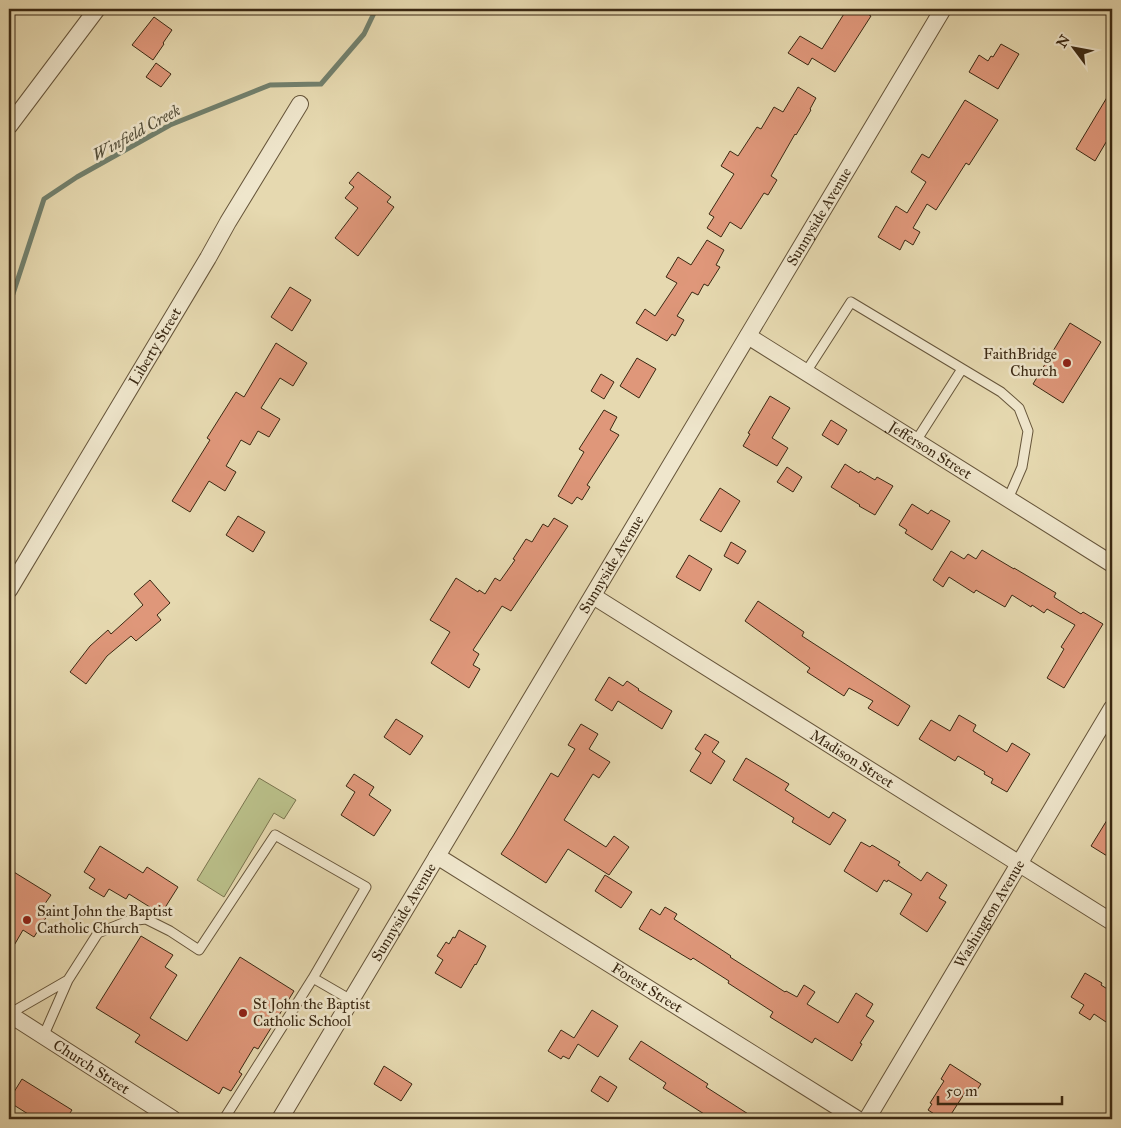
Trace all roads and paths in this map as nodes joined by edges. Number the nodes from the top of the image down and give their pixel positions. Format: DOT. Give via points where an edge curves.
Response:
graph roads {
  1 [pos="97,9"];
  2 [pos="943,9"];
  3 [pos="300,104"];
  4 [pos="9,126"];
  5 [pos="748,336"];
  6 [pos="962,369"];
  7 [pos="806,372"];
  8 [pos="916,441"];
  9 [pos="1008,499"];
  10 [pos="1112,564"];
  11 [pos="9,588"];
  12 [pos="593,596"];
  13 [pos="1112,708"];
  14 [pos="437,856"];
  15 [pos="1019,864"];
  16 [pos="1112,922"];
  17 [pos="313,978"];
  18 [pos="68,980"];
  19 [pos="351,1000"];
  20 [pos="9,1014"];
  21 [pos="43,1037"];
  22 [pos="173,1119"];
  23 [pos="224,1119"];
  24 [pos="280,1119"];
  25 [pos="856,1119"];
  26 [pos="867,1119"];
  1 -- 4 [label="street"];
  2 -- 5 [label="street, Sunnyside Avenue"];
  3 -- 11 [label="street, Liberty Street"];
  5 -- 7 [label="street, Jefferson Street"];
  5 -- 12 [label="street, Sunnyside Avenue"];
  6 -- 7 [label="lane" via="851,302"];
  6 -- 8 [label="lane"];
  6 -- 9 [label="lane" via="1002,392 1019,408 1028,430 1022,467"];
  7 -- 8 [label="street, Jefferson Street"];
  8 -- 9 [label="street, Jefferson Street"];
  9 -- 10 [label="street, Jefferson Street"];
  12 -- 14 [label="street, Sunnyside Avenue"];
  12 -- 15 [label="street, Madison Street"];
  13 -- 15 [label="street, Washington Avenue"];
  14 -- 19 [label="street, Sunnyside Avenue"];
  14 -- 25 [label="street, Forest Street"];
  15 -- 16 [label="street, Madison Street"];
  15 -- 26 [label="street, Washington Avenue"];
  17 -- 18 [label="lane" via="366,888 275,835 199,950 146,919 128,921 98,933"];
  17 -- 19 [label="lane"];
  17 -- 23 [label="lane"];
  18 -- 20 [label="lane"];
  18 -- 21 [label="lane"];
  19 -- 24 [label="street, Sunnyside Avenue"];
  20 -- 21 [label="street, Church Street"];
  21 -- 22 [label="street, Church Street"];
}
